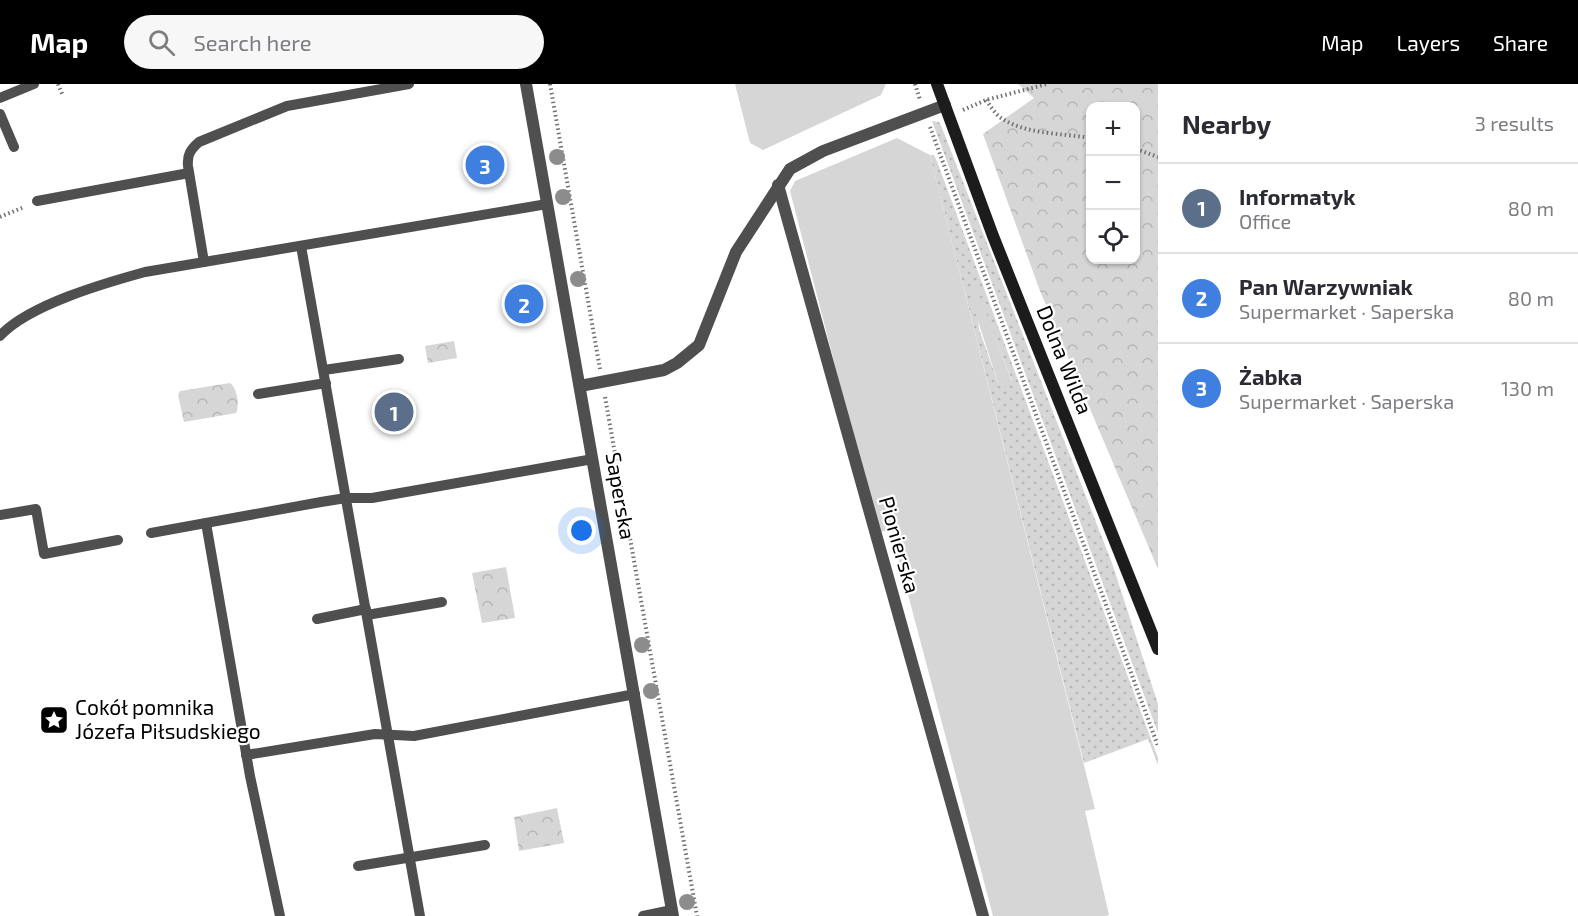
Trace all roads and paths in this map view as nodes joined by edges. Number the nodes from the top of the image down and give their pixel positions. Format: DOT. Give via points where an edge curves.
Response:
graph roads {
  1 [pos="34,84"];
  2 [pos="58,84"];
  3 [pos="409,84"];
  4 [pos="526,84"];
  5 [pos="550,84"];
  6 [pos="915,84"];
  7 [pos="937,84"];
  8 [pos="1047,84"];
  9 [pos="387,86"];
  10 [pos="63,96"];
  11 [pos="0,98"];
  12 [pos="986,100"];
  13 [pos="947,111"];
  14 [pos="925,112"];
  15 [pos="0,114"];
  16 [pos="1086,137"];
  17 [pos="15,147"];
  18 [pos="1140,150"];
  19 [pos="1158,157"];
  20 [pos="189,174"];
  21 [pos="778,185"];
  22 [pos="37,201"];
  23 [pos="547,204"];
  24 [pos="0,217"];
  25 [pos="301,246"];
  26 [pos="204,262"];
  27 [pos="0,336"];
  28 [pos="399,359"];
  29 [pos="324,370"];
  30 [pos="600,373"];
  31 [pos="326,383"];
  32 [pos="580,386"];
  33 [pos="604,390"];
  34 [pos="258,394"];
  35 [pos="593,459"];
  36 [pos="346,498"];
  37 [pos="0,515"];
  38 [pos="206,523"];
  39 [pos="151,534"];
  40 [pos="118,540"];
  41 [pos="442,602"];
  42 [pos="367,612"];
  43 [pos="317,619"];
  44 [pos="1158,650"];
  45 [pos="635,694"];
  46 [pos="388,734"];
  47 [pos="1158,746"];
  48 [pos="246,755"];
  49 [pos="485,845"];
  50 [pos="410,857"];
  51 [pos="358,866"];
  52 [pos="673,913"];
  53 [pos="280,916"];
  54 [pos="420,916"];
  55 [pos="643,916"];
  56 [pos="697,916"];
  57 [pos="983,916"];
  1 -- 11 [label="lane"];
  2 -- 10 [label="path"];
  3 -- 9 [label="lane"];
  4 -- 23 [label="street, Saperska"];
  5 -- 30 [label="path"];
  6 -- 14 [label="path"];
  7 -- 13 [label="main road, Dolna Wilda"];
  8 -- 12 [label="path"];
  9 -- 20 [label="lane" via="287,106 199,142 187,157"];
  12 -- 13 [label="path"];
  12 -- 16 [label="path" via="1000,118 1018,125"];
  13 -- 14 [label="street"];
  13 -- 44 [label="main road, Dolna Wilda"];
  14 -- 21 [label="street" via="823,151 790,170"];
  14 -- 47 [label="path"];
  15 -- 17 [label="lane"];
  18 -- 19 [label="path"];
  20 -- 22 [label="lane"];
  20 -- 26 [label="lane"];
  21 -- 32 [label="street" via="736,252 699,345 664,370"];
  21 -- 57 [label="street, Pionierska"];
  22 -- 24 [label="path"];
  23 -- 25 [label="lane"];
  23 -- 32 [label="street, Saperska"];
  25 -- 26 [label="lane"];
  25 -- 29 [label="lane"];
  26 -- 27 [label="lane" via="107,282 31,314"];
  28 -- 29 [label="lane"];
  29 -- 31 [label="lane"];
  31 -- 34 [label="lane"];
  31 -- 36 [label="lane"];
  32 -- 35 [label="street, Saperska"];
  33 -- 56 [label="path"];
  35 -- 36 [label="lane" via="366,499"];
  35 -- 45 [label="street, Saperska"];
  36 -- 38 [label="lane"];
  36 -- 42 [label="lane"];
  37 -- 40 [label="lane" via="36,509 44,554"];
  38 -- 39 [label="lane"];
  38 -- 48 [label="lane"];
  41 -- 42 [label="lane"];
  42 -- 43 [label="lane"];
  42 -- 46 [label="lane"];
  45 -- 46 [label="lane" via="414,736"];
  45 -- 52 [label="street, Saperska"];
  46 -- 48 [label="lane"];
  46 -- 50 [label="lane"];
  48 -- 53 [label="lane"];
  49 -- 50 [label="lane"];
  50 -- 51 [label="lane"];
  50 -- 54 [label="lane"];
  52 -- 55 [label="lane"];
}
